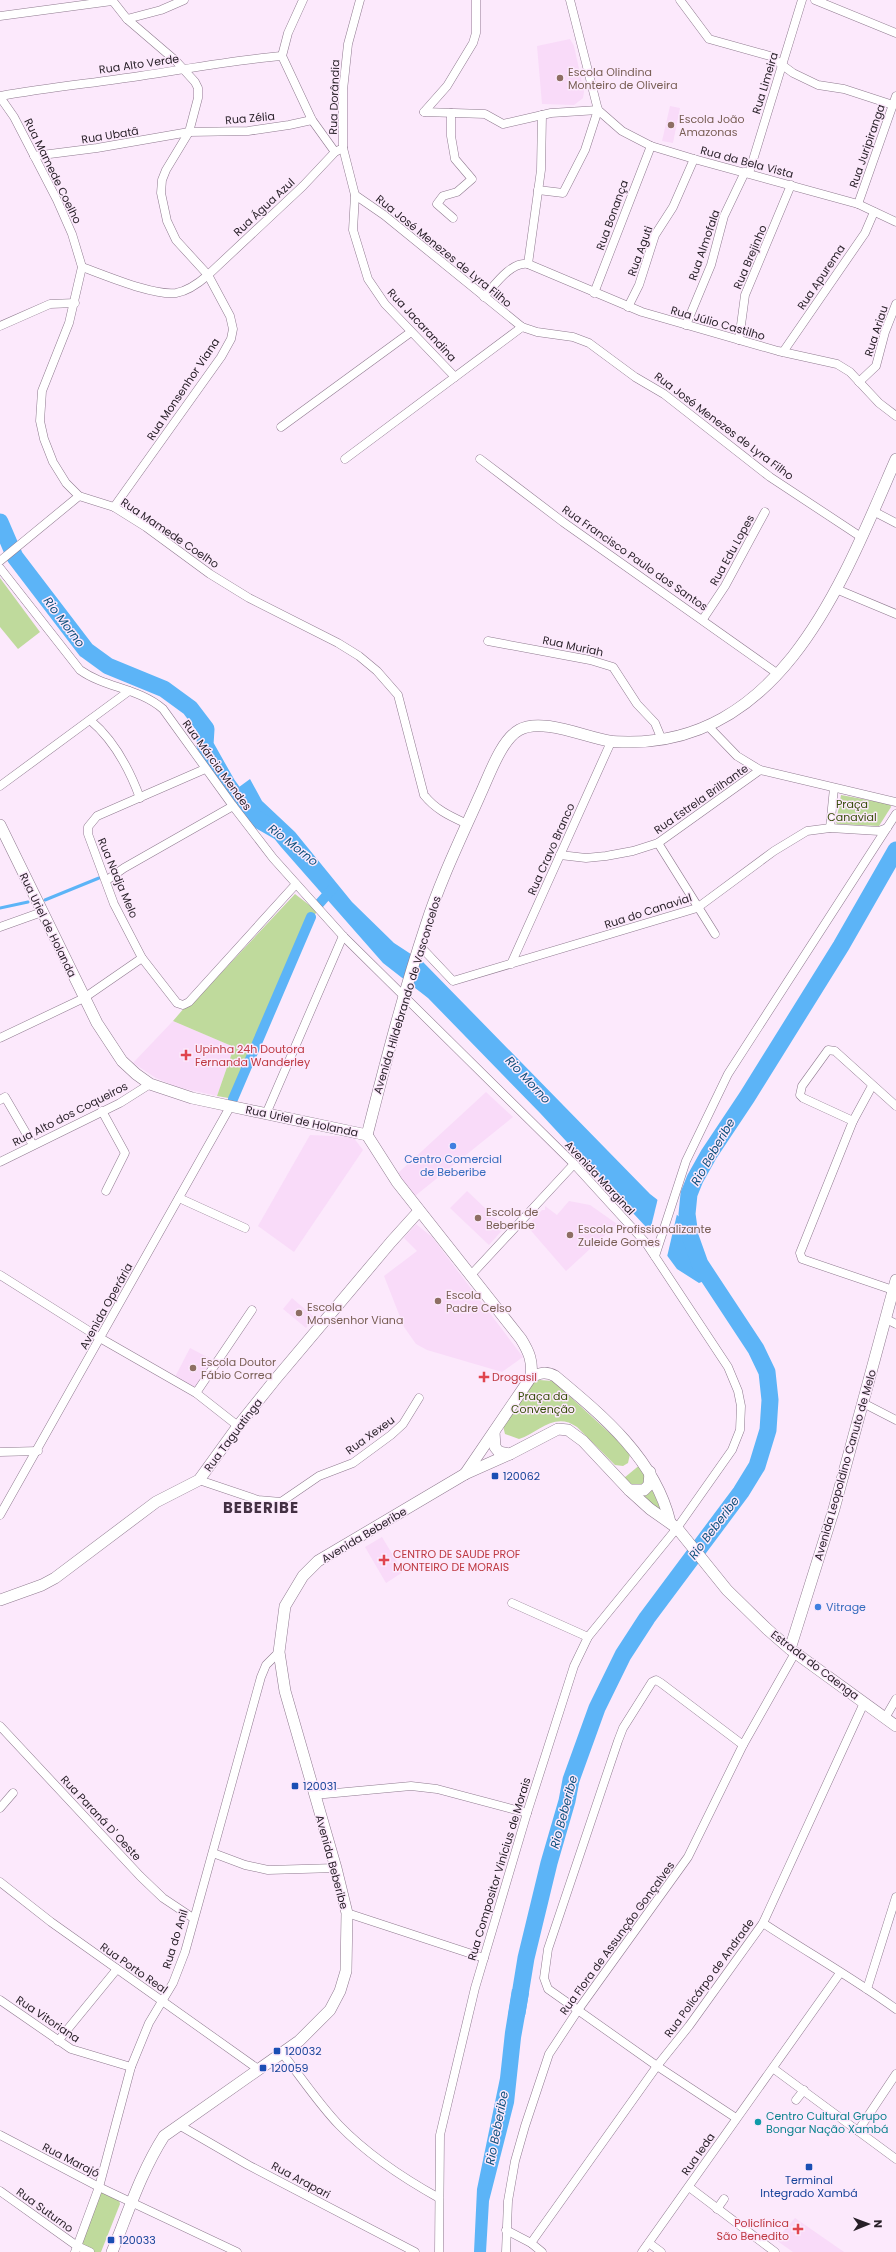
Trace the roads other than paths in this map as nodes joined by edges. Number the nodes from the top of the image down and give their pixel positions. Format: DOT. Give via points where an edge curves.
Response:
graph roads {
  1 [pos="112,0"];
  2 [pos="184,0"];
  3 [pos="303,0"];
  4 [pos="360,0"];
  5 [pos="476,0"];
  6 [pos="570,0"];
  7 [pos="680,0"];
  8 [pos="802,0"];
  9 [pos="814,0"];
  10 [pos="0,16"];
  11 [pos="127,19"];
  12 [pos="896,32"];
  13 [pos="282,56"];
  14 [pos="782,65"];
  15 [pos="183,68"];
  16 [pos="0,96"];
  17 [pos="896,96"];
  18 [pos="893,105"];
  19 [pos="598,110"];
  20 [pos="451,113"];
  21 [pos="542,115"];
  22 [pos="312,120"];
  23 [pos="189,132"];
  24 [pos="651,146"];
  25 [pos="343,148"];
  26 [pos="335,152"];
  27 [pos="34,156"];
  28 [pos="694,159"];
  29 [pos="747,173"];
  30 [pos="791,185"];
  31 [pos="538,190"];
  32 [pos="355,195"];
  33 [pos="858,204"];
  34 [pos="874,212"];
  35 [pos="453,218"];
  36 [pos="896,222"];
  37 [pos="525,263"];
  38 [pos="82,267"];
  39 [pos="208,275"];
  40 [pos="594,293"];
  41 [pos="484,297"];
  42 [pos="74,303"];
  43 [pos="896,304"];
  44 [pos="628,307"];
  45 [pos="686,325"];
  46 [pos="0,326"];
  47 [pos="522,327"];
  48 [pos="411,332"];
  49 [pos="739,340"];
  50 [pos="783,352"];
  51 [pos="455,377"];
  52 [pos="859,382"];
  53 [pos="896,416"];
  54 [pos="281,427"];
  55 [pos="345,459"];
  56 [pos="480,459"];
  57 [pos="896,459"];
  58 [pos="79,496"];
  59 [pos="114,507"];
  60 [pos="874,511"];
  61 [pos="766,512"];
  62 [pos="896,523"];
  63 [pos="862,537"];
  64 [pos="3,558"];
  65 [pos="0,568"];
  66 [pos="836,589"];
  67 [pos="896,614"];
  68 [pos="703,619"];
  69 [pos="488,640"];
  70 [pos="778,674"];
  71 [pos="129,691"];
  72 [pos="90,720"];
  73 [pos="708,726"];
  74 [pos="662,740"];
  75 [pos="611,742"];
  76 [pos="205,769"];
  77 [pos="760,770"];
  78 [pos="0,786"];
  79 [pos="834,788"];
  80 [pos="140,798"];
  81 [pos="896,802"];
  82 [pos="232,806"];
  83 [pos="896,814"];
  84 [pos="467,824"];
  85 [pos="0,825"];
  86 [pos="830,828"];
  87 [pos="887,828"];
  88 [pos="658,843"];
  89 [pos="560,855"];
  90 [pos="107,880"];
  91 [pos="296,884"];
  92 [pos="697,908"];
  93 [pos="42,912"];
  94 [pos="0,927"];
  95 [pos="715,934"];
  96 [pos="343,936"];
  97 [pos="418,951"];
  98 [pos="142,958"];
  99 [pos="511,964"];
  100 [pos="407,992"];
  101 [pos="84,998"];
  102 [pos="0,1038"];
  103 [pos="150,1084"];
  104 [pos="872,1086"];
  105 [pos="2,1099"];
  106 [pos="230,1106"];
  107 [pos="896,1106"];
  108 [pos="102,1111"];
  109 [pos="266,1114"];
  110 [pos="853,1121"];
  111 [pos="366,1135"];
  112 [pos="33,1145"];
  113 [pos="0,1162"];
  114 [pos="574,1164"];
  115 [pos="106,1191"];
  116 [pos="179,1198"];
  117 [pos="420,1211"];
  118 [pos="245,1228"];
  119 [pos="656,1252"];
  120 [pos="0,1275"];
  121 [pos="470,1276"];
  122 [pos="895,1285"];
  123 [pos="252,1310"];
  124 [pos="891,1321"];
  125 [pos="100,1338"];
  126 [pos="531,1377"];
  127 [pos="196,1393"];
  128 [pos="419,1398"];
  129 [pos="863,1403"];
  130 [pos="896,1420"];
  131 [pos="238,1426"];
  132 [pos="494,1429"];
  133 [pos="38,1451"];
  134 [pos="0,1452"];
  135 [pos="510,1454"];
  136 [pos="650,1471"];
  137 [pos="465,1474"];
  138 [pos="199,1480"];
  139 [pos="629,1490"];
  140 [pos="0,1515"];
  141 [pos="674,1525"];
  142 [pos="0,1600"];
  143 [pos="512,1603"];
  144 [pos="588,1637"];
  145 [pos="792,1651"];
  146 [pos="278,1652"];
  147 [pos="896,1699"];
  148 [pos="864,1703"];
  149 [pos="885,1718"];
  150 [pos="0,1726"];
  151 [pos="896,1726"];
  152 [pos="743,1744"];
  153 [pos="12,1793"];
  154 [pos="314,1795"];
  155 [pos="0,1808"];
  156 [pos="527,1813"];
  157 [pos="213,1853"];
  158 [pos="336,1868"];
  159 [pos="0,1882"];
  160 [pos="896,1897"];
  161 [pos="346,1913"];
  162 [pos="194,1918"];
  163 [pos="763,1923"];
  164 [pos="484,1958"];
  165 [pos="117,1969"];
  166 [pos="840,1973"];
  167 [pos="867,1989"];
  168 [pos="0,2000"];
  169 [pos="162,2000"];
  170 [pos="896,2009"];
  171 [pos="578,2010"];
  172 [pos="58,2041"];
  173 [pos="282,2053"];
  174 [pos="657,2066"];
  175 [pos="131,2068"];
  176 [pos="774,2068"];
  177 [pos="258,2069"];
  178 [pos="896,2074"];
  179 [pos="804,2090"];
  180 [pos="796,2100"];
  181 [pos="736,2118"];
  182 [pos="179,2125"];
  183 [pos="858,2131"];
  184 [pos="0,2135"];
  185 [pos="896,2159"];
  186 [pos="99,2187"];
  187 [pos="688,2187"];
  188 [pos="0,2191"];
  189 [pos="439,2198"];
  190 [pos="724,2199"];
  191 [pos="132,2202"];
  192 [pos="717,2209"];
  193 [pos="506,2230"];
  194 [pos="531,2243"];
  195 [pos="649,2243"];
  196 [pos="76,2249"];
  197 [pos="90,2252"];
  198 [pos="112,2252"];
  199 [pos="237,2252"];
  200 [pos="415,2252"];
  201 [pos="439,2252"];
  202 [pos="506,2252"];
  203 [pos="542,2252"];
  204 [pos="642,2252"];
  205 [pos="661,2252"];
  206 [pos="775,2252"];
  1 -- 10 [label="street"];
  1 -- 11 [label="street, Rua Monsenhor Viana"];
  2 -- 11 [label="street" via="161,10"];
  3 -- 13 [label="street" via="288,32"];
  4 -- 25 [label="street, Rua Dorândia" via="344,65"];
  5 -- 20 [label="street" via="476,33 473,43 447,86 424,112"];
  6 -- 19 [label="street"];
  7 -- 14 [label="street" via="708,39 770,56"];
  8 -- 14 [label="street, Rua Limeira"];
  9 -- 12 [label="street"];
  11 -- 15 [label="street, Rua Monsenhor Viana"];
  13 -- 15 [label="street, Rua Alto Verde"];
  13 -- 22 [label="street"];
  14 -- 18 [label="street" via="818,85 844,89"];
  14 -- 29 [label="street, Rua Limeira"];
  15 -- 16 [label="street, Rua Alto Verde"];
  15 -- 23 [label="street, Rua Monsenhor Viana" via="198,88 198,98"];
  16 -- 27 [label="street, Rua Mamede Coelho"];
  17 -- 18 [label="street, Rua Juripiranga"];
  18 -- 33 [label="street, Rua Juripiranga"];
  19 -- 21 [label="street"];
  19 -- 24 [label="street, Rua da Bela Vista" via="622,131"];
  19 -- 31 [label="street" via="585,150 563,193"];
  20 -- 21 [label="street" via="485,114 503,124"];
  20 -- 35 [label="street" via="455,160 472,179 457,192 443,196 437,204"];
  21 -- 31 [label="street"];
  22 -- 23 [label="street, Rua Zélia" via="248,131"];
  22 -- 26 [label="street"];
  23 -- 27 [label="street, Rua Ubatã"];
  23 -- 39 [label="street, Rua Monsenhor Viana" via="166,170 161,193 167,221 176,240"];
  24 -- 28 [label="street, Rua da Bela Vista"];
  24 -- 40 [label="street, Rua Bonança"];
  25 -- 26 [label="street, Rua Água Azul"];
  25 -- 32 [label="street, Rua Dorândia"];
  26 -- 39 [label="street, Rua Água Azul" via="303,186"];
  27 -- 38 [label="street, Rua Mamede Coelho" via="72,234"];
  28 -- 29 [label="street, Rua da Bela Vista"];
  28 -- 44 [label="street, Rua Aguti" via="673,207 655,236 639,285"];
  29 -- 30 [label="street, Rua da Bela Vista"];
  29 -- 45 [label="street, Rua Almofala" via="724,216 711,265"];
  30 -- 33 [label="street, Rua da Bela Vista"];
  30 -- 49 [label="street, Rua Brejinho" via="745,295"];
  31 -- 37 [label="street"];
  32 -- 41 [label="street, Rua José Menezes de Lyra Filho" via="384,215"];
  32 -- 48 [label="street, Rua Jacarandina" via="353,230 368,279 385,304"];
  33 -- 34 [label="street, Rua da Bela Vista"];
  34 -- 36 [label="street, Rua da Bela Vista"];
  34 -- 50 [label="street, Rua Apurema" via="865,233"];
  37 -- 40 [label="street, Rua Júlio Castilho"];
  37 -- 41 [label="street" via="513,267"];
  38 -- 39 [label="street, Rua Água Azul" via="140,287 176,293 199,283"];
  38 -- 42 [label="street, Rua Mamede Coelho"];
  39 -- 59 [label="street, Rua Monsenhor Viana" via="230,316 233,329 231,338 221,357"];
  40 -- 44 [label="street, Rua Júlio Castilho"];
  41 -- 47 [label="street, Rua José Menezes de Lyra Filho"];
  42 -- 46 [label="street" via="50,304"];
  42 -- 58 [label="street, Rua Mamede Coelho" via="69,323 42,391 40,421 53,462 66,483"];
  43 -- 52 [label="street, Rua Ariau" via="876,366"];
  44 -- 45 [label="street, Rua Júlio Castilho"];
  45 -- 49 [label="street, Rua Júlio Castilho"];
  47 -- 51 [label="street"];
  47 -- 63 [label="street, Rua José Menezes de Lyra Filho" via="537,332 573,337 589,343 664,394 770,477"];
  48 -- 51 [label="street, Rua Jacarandina"];
  48 -- 54 [label="street"];
  49 -- 50 [label="street, Rua Júlio Castilho"];
  50 -- 52 [label="street, Rua Júlio Castilho" via="837,364 850,372"];
  51 -- 55 [label="street"];
  52 -- 53 [label="street, Rua Júlio Castilho"];
  56 -- 68 [label="street, Rua Francisco Paulo dos Santos" via="563,522"];
  57 -- 60 [label="main road, Avenida Hildebrando de Vasconcelos"];
  58 -- 59 [label="street, Rua Mamede Coelho"];
  58 -- 64 [label="street"];
  59 -- 84 [label="street, Rua Mamede Coelho" via="243,594 338,643 377,671 398,695 424,795 432,805"];
  60 -- 62 [label="street"];
  60 -- 63 [label="main road, Avenida Hildebrando de Vasconcelos"];
  61 -- 68 [label="street, Rua Edu Lopes" via="725,586"];
  63 -- 66 [label="main road, Avenida Hildebrando de Vasconcelos"];
  65 -- 71 [label="street, Rua Márcia Mendes" via="80,670 91,678"];
  66 -- 67 [label="street"];
  66 -- 70 [label="main road, Avenida Hildebrando de Vasconcelos" via="814,628"];
  68 -- 70 [label="street, Rua Francisco Paulo dos Santos"];
  69 -- 74 [label="street, Rua Muriah" via="590,660 612,667 637,704 655,723"];
  70 -- 73 [label="main road, Avenida Hildebrando de Vasconcelos" via="747,702"];
  71 -- 72 [label="street"];
  71 -- 76 [label="street, Rua Márcia Mendes" via="156,703 163,709"];
  72 -- 78 [label="street"];
  72 -- 80 [label="street" via="104,732 118,752 131,774"];
  73 -- 74 [label="main road, Avenida Hildebrando de Vasconcelos"];
  73 -- 77 [label="street" via="737,756"];
  74 -- 75 [label="main road, Avenida Hildebrando de Vasconcelos"];
  75 -- 84 [label="main road, Avenida Hildebrando de Vasconcelos" via="540,726 519,730 498,756"];
  75 -- 89 [label="street, Rua Cravo Branco"];
  76 -- 80 [label="street"];
  76 -- 82 [label="street, Rua Márcia Mendes"];
  77 -- 79 [label="street"];
  77 -- 88 [label="street, Rua Estrela Brilhante"];
  79 -- 81 [label="street"];
  79 -- 86 [label="street"];
  80 -- 90 [label="street, Rua Nadja Melo" via="97,816 88,827 88,834"];
  82 -- 90 [label="street"];
  82 -- 91 [label="street, Rua Márcia Mendes"];
  83 -- 87 [label="street"];
  84 -- 97 [label="main road, Avenida Hildebrando de Vasconcelos" via="438,890"];
  85 -- 93 [label="main road, Rua Uriel de Holanda"];
  86 -- 87 [label="street, Rua do Canavial" via="879,831"];
  86 -- 92 [label="street, Rua do Canavial" via="807,831 793,837"];
  87 -- 119 [label="street" via="728,1074 686,1161"];
  88 -- 89 [label="street, Rua Estrela Brilhante" via="606,856 586,858"];
  88 -- 92 [label="street"];
  89 -- 99 [label="street, Rua Cravo Branco"];
  90 -- 98 [label="street, Rua Nadja Melo" via="114,904"];
  91 -- 96 [label="street, Rua Márcia Mendes"];
  91 -- 98 [label="street, Rua Nadja Melo" via="189,1002 183,1005 177,1003"];
  92 -- 95 [label="street"];
  92 -- 99 [label="street, Rua do Canavial"];
  93 -- 94 [label="street"];
  93 -- 101 [label="main road, Rua Uriel de Holanda"];
  96 -- 100 [label="street, Rua Márcia Mendes"];
  96 -- 109 [label="street"];
  97 -- 99 [label="street, Rua do Canavial" via="453,981"];
  97 -- 100 [label="main road, Avenida Hildebrando de Vasconcelos"];
  98 -- 101 [label="street"];
  100 -- 111 [label="main road, Avenida Hildebrando de Vasconcelos"];
  100 -- 114 [label="street, Avenida Marginal"];
  101 -- 102 [label="street"];
  101 -- 103 [label="main road, Rua Uriel de Holanda" via="110,1045 122,1061"];
  103 -- 106 [label="main road, Rua Uriel de Holanda" via="192,1098"];
  103 -- 108 [label="street, Rua Alto dos Coqueiros"];
  104 -- 107 [label="street"];
  104 -- 110 [label="street"];
  104 -- 110 [label="street" via="832,1050 826,1052 802,1086 800,1091 803,1098"];
  105 -- 112 [label="street"];
  106 -- 109 [label="main road, Rua Uriel de Holanda"];
  106 -- 116 [label="street, Avenida Operária"];
  108 -- 112 [label="street, Rua Alto dos Coqueiros"];
  108 -- 115 [label="street" via="125,1153"];
  109 -- 111 [label="main road, Rua Uriel de Holanda"];
  110 -- 122 [label="street" via="800,1249 800,1256 802,1259"];
  111 -- 117 [label="main road, Rua Uriel de Holanda" via="382,1162"];
  112 -- 113 [label="street, Rua Alto dos Coqueiros"];
  114 -- 119 [label="street, Avenida Marginal"];
  114 -- 121 [label="street"];
  116 -- 118 [label="street"];
  116 -- 125 [label="street, Avenida Operária"];
  117 -- 121 [label="main road, Rua Uriel de Holanda"];
  117 -- 131 [label="main road, Rua Taguatinga" via="391,1242"];
  119 -- 141 [label="street, Avenida Marginal" via="728,1367 738,1390 742,1418 732,1450"];
  120 -- 125 [label="street"];
  121 -- 126 [label="main road, Rua Uriel de Holanda" via="530,1353"];
  122 -- 124 [label="main road, Avenida Leopoldino Canuto de Melo"];
  123 -- 127 [label="street"];
  124 -- 129 [label="main road, Avenida Leopoldino Canuto de Melo"];
  125 -- 127 [label="street"];
  125 -- 133 [label="street, Avenida Operária"];
  126 -- 132 [label="main road, Avenida Beberibe"];
  126 -- 136 [label="main road" via="541,1373 555,1376 620,1434"];
  127 -- 131 [label="street"];
  128 -- 138 [label="street, Rua Xexeu" via="403,1424 391,1435 352,1463 318,1476 281,1502 258,1500"];
  129 -- 130 [label="street"];
  129 -- 145 [label="main road, Avenida Leopoldino Canuto de Melo"];
  131 -- 138 [label="main road, Rua Taguatinga"];
  132 -- 135 [label="main road" via="495,1448 499,1452"];
  132 -- 137 [label="main road, Avenida Beberibe"];
  133 -- 134 [label="street"];
  133 -- 140 [label="street, Avenida Operária"];
  135 -- 137 [label="main road, Avenida Beberibe"];
  135 -- 139 [label="main road, Avenida Beberibe" via="558,1429 576,1434"];
  136 -- 139 [label="main road" via="649,1485 644,1490"];
  136 -- 141 [label="main road"];
  137 -- 146 [label="main road, Avenida Beberibe" via="318,1561 303,1576 285,1606"];
  138 -- 142 [label="main road, Rua Taguatinga" via="156,1502 55,1578"];
  139 -- 141 [label="main road" via="650,1509"];
  141 -- 144 [label="street, Rua Compositor Vinícius de Morais"];
  141 -- 145 [label="main road, Estrada do Caenga" via="727,1590"];
  143 -- 144 [label="street"];
  144 -- 156 [label="street, Rua Compositor Vinícius de Morais" via="574,1666"];
  145 -- 148 [label="main road, Estrada do Caenga"];
  145 -- 152 [label="street, Rua Flora de Assunção Gonçalves"];
  146 -- 154 [label="main road, Avenida Beberibe" via="285,1691"];
  146 -- 157 [label="street, Rua do Anil" via="266,1665 261,1677"];
  147 -- 149 [label="street"];
  148 -- 149 [label="main road, Estrada do Caenga"];
  148 -- 163 [label="street, Rua Policárpo de Andrade"];
  149 -- 151 [label="main road, Estrada do Caenga"];
  150 -- 162 [label="street, Rua Paraná D' Oeste" via="145,1881 163,1898"];
  152 -- 171 [label="street, Rua Flora de Assunção Gonçalves" via="688,1857"];
  152 -- 171 [label="street" via="656,1680 652,1682 623,1728 548,1949 544,1978 548,1989"];
  153 -- 155 [label="street"];
  154 -- 156 [label="street" via="411,1786 437,1789"];
  154 -- 158 [label="main road, Avenida Beberibe"];
  156 -- 164 [label="street, Rua Compositor Vinícius de Morais"];
  157 -- 158 [label="street" via="245,1865 268,1870"];
  157 -- 162 [label="street, Rua do Anil"];
  158 -- 161 [label="main road, Avenida Beberibe"];
  159 -- 165 [label="street, Rua Porto Real" via="50,1922"];
  160 -- 167 [label="street"];
  161 -- 164 [label="street"];
  161 -- 173 [label="main road, Avenida Beberibe" via="346,1971 340,1991 330,2010 318,2023"];
  162 -- 169 [label="street, Rua do Anil" via="173,1983"];
  163 -- 166 [label="street"];
  163 -- 174 [label="street, Rua Policárpo de Andrade"];
  164 -- 189 [label="street, Rua Compositor Vinícius de Morais" via="440,2135"];
  165 -- 169 [label="street, Rua Porto Real"];
  165 -- 172 [label="street"];
  166 -- 167 [label="street"];
  166 -- 176 [label="street, Rua Ieda"];
  167 -- 170 [label="street"];
  168 -- 172 [label="street, Rua Vitoriana"];
  169 -- 175 [label="street, Rua do Anil" via="149,2023"];
  169 -- 177 [label="street, Rua Porto Real"];
  171 -- 174 [label="street"];
  171 -- 193 [label="street, Rua Flora de Assunção Gonçalves" via="555,2044 543,2069 515,2161"];
  172 -- 175 [label="street, Rua Vitoriana" via="84,2054"];
  173 -- 177 [label="main road, Avenida Beberibe"];
  173 -- 189 [label="street" via="338,2124 354,2139 400,2176"];
  174 -- 181 [label="street"];
  174 -- 194 [label="street, Rua Policárpo de Andrade"];
  175 -- 186 [label="street, Rua do Anil"];
  176 -- 179 [label="street"];
  176 -- 181 [label="street, Rua Ieda"];
  177 -- 182 [label="main road, Avenida Beberibe"];
  178 -- 183 [label="street"];
  179 -- 180 [label="street"];
  179 -- 183 [label="street"];
  181 -- 187 [label="street, Rua Ieda"];
  182 -- 191 [label="main road, Avenida Beberibe" via="164,2136 152,2155"];
  182 -- 200 [label="street, Rua Arapari" via="248,2165"];
  183 -- 185 [label="street"];
  184 -- 186 [label="street, Rua Marajó"];
  186 -- 191 [label="street, Rua Marajó"];
  186 -- 196 [label="street, Rua do Anil"];
  187 -- 192 [label="street"];
  187 -- 195 [label="street, Rua Ieda"];
  188 -- 196 [label="street, Rua Suturno"];
  189 -- 201 [label="street, Rua Compositor Vinícius de Morais"];
  190 -- 192 [label="street"];
  191 -- 198 [label="main road, Avenida Beberibe"];
  191 -- 199 [label="street, Rua Marajó"];
  192 -- 206 [label="street"];
  193 -- 194 [label="street"];
  193 -- 202 [label="street, Rua Flora de Assunção Gonçalves"];
  194 -- 203 [label="street"];
  195 -- 204 [label="street, Rua Ieda"];
  195 -- 205 [label="street"];
  196 -- 197 [label="street, Rua Suturno"];
}
